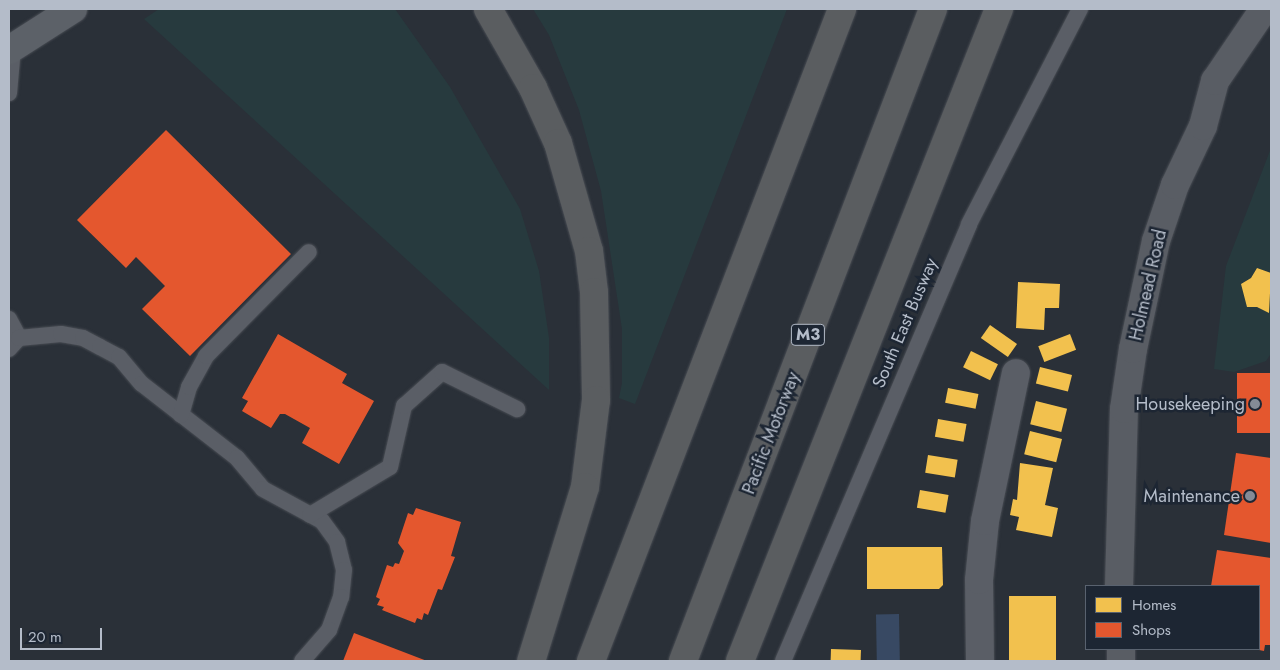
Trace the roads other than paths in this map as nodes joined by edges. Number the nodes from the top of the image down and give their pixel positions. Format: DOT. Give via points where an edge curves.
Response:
graph roads {
  1 [pos="74,9"];
  2 [pos="488,9"];
  3 [pos="842,9"];
  4 [pos="933,9"];
  5 [pos="999,9"];
  6 [pos="1080,9"];
  7 [pos="1264,9"];
  8 [pos="11,49"];
  9 [pos="9,93"];
  10 [pos="309,252"];
  11 [pos="9,319"];
  12 [pos="14,343"];
  13 [pos="1016,373"];
  14 [pos="517,409"];
  15 [pos="180,415"];
  16 [pos="310,515"];
  17 [pos="1119,585"];
  18 [pos="302,661"];
  19 [pos="531,661"];
  20 [pos="592,661"];
  21 [pos="683,661"];
  22 [pos="740,661"];
  23 [pos="783,661"];
  24 [pos="980,661"];
  1 -- 8 [label="main road"];
  2 -- 19 [label="highway" via="533,88 558,143 588,251 594,292 596,400 585,487"];
  3 -- 20 [label="highway"];
  4 -- 21 [label="highway, Pacific Motorway / M3"];
  5 -- 22 [label="highway"];
  6 -- 23 [label="lane, South East Busway" via="969,224"];
  7 -- 17 [label="street, Holmead Road" via="1215,81 1203,126 1175,184 1154,250 1124,409"];
  8 -- 9 [label="lane"];
  10 -- 15 [label="lane" via="206,356 189,388"];
  11 -- 12 [label="lane"];
  12 -- 15 [label="lane" via="61,334 83,338 119,358 142,384"];
  13 -- 24 [label="street" via="985,521 979,580"];
  14 -- 16 [label="lane" via="442,372 404,406 390,467"];
  15 -- 16 [label="lane" via="237,458 263,489"];
  16 -- 18 [label="lane" via="322,521 337,542 344,570 341,597 328,630"];
}
